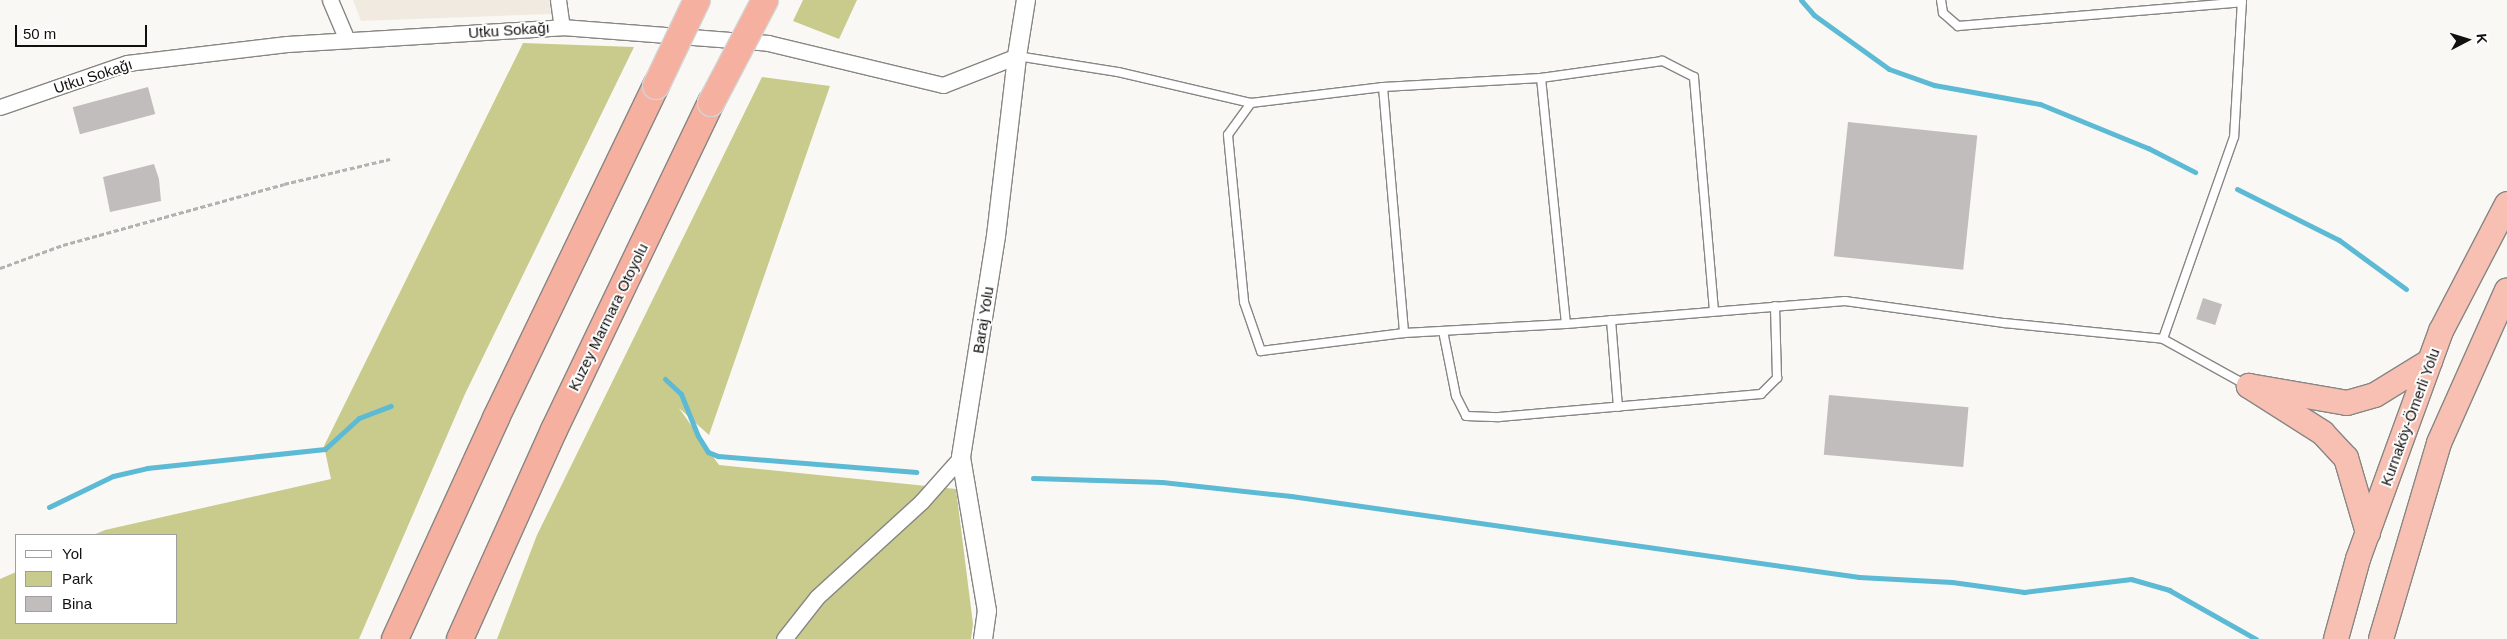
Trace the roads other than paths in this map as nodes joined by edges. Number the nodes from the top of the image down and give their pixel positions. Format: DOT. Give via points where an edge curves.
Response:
graph roads {
  1 [pos="330,0"];
  2 [pos="558,0"];
  3 [pos="697,0"];
  4 [pos="765,0"];
  5 [pos="1026,0"];
  6 [pos="1941,0"];
  7 [pos="2242,1"];
  8 [pos="562,27"];
  9 [pos="347,40"];
  10 [pos="1017,56"];
  11 [pos="1542,78"];
  12 [pos="1383,87"];
  13 [pos="1251,103"];
  14 [pos="0,107"];
  15 [pos="2507,204"];
  16 [pos="2507,290"];
  17 [pos="1775,306"];
  18 [pos="1714,311"];
  19 [pos="1611,320"];
  20 [pos="1566,324"];
  21 [pos="1443,331"];
  22 [pos="1404,333"];
  23 [pos="2163,339"];
  24 [pos="2430,361"];
  25 [pos="2249,386"];
  26 [pos="1618,407"];
  27 [pos="961,457"];
  28 [pos="2368,532"];
  29 [pos="395,639"];
  30 [pos="460,639"];
  31 [pos="784,639"];
  32 [pos="983,639"];
  33 [pos="2336,639"];
  34 [pos="2381,639"];
  1 -- 9 [label="street"];
  2 -- 8 [label="street"];
  3 -- 29 [label="highway, bridge" via="496,418"];
  4 -- 30 [label="highway, Kuzey Marmara Otoyolu, bridge" via="711,103 554,430"];
  5 -- 10 [label="street, Baraj Yolu"];
  6 -- 7 [label="lane" via="1943,13 1958,26"];
  7 -- 23 [label="lane" via="2234,137"];
  8 -- 9 [label="street, Utku Sokağı"];
  8 -- 10 [label="street, Utku Sokağı" via="768,43 943,85"];
  9 -- 14 [label="street, Utku Sokağı" via="127,63"];
  10 -- 13 [label="lane" via="1118,72"];
  10 -- 27 [label="street, Baraj Yolu" via="996,236"];
  11 -- 12 [label="lane"];
  11 -- 18 [label="lane" via="1662,61 1694,77"];
  11 -- 20 [label="lane"];
  12 -- 13 [label="lane"];
  12 -- 22 [label="lane"];
  13 -- 22 [label="lane" via="1228,135 1244,302 1261,351"];
  15 -- 24 [label="highway, Kurnaköy-Ömerli Yolu" via="2441,331"];
  16 -- 34 [label="highway" via="2439,443"];
  17 -- 18 [label="lane"];
  17 -- 23 [label="lane" via="1845,301 2004,323"];
  17 -- 26 [label="lane" via="1777,378 1761,394"];
  18 -- 19 [label="lane"];
  19 -- 20 [label="lane"];
  19 -- 26 [label="lane"];
  20 -- 21 [label="lane"];
  21 -- 22 [label="lane"];
  21 -- 26 [label="lane" via="1456,396 1466,416 1499,417"];
  23 -- 25 [label="lane"];
  24 -- 25 [label="highway" via="2375,394 2347,403"];
  24 -- 28 [label="highway, Kurnaköy-Ömerli Yolu"];
  25 -- 28 [label="highway" via="2323,433 2346,458"];
  27 -- 31 [label="street" via="922,501 817,597"];
  27 -- 32 [label="street, Baraj Yolu" via="987,611"];
  28 -- 33 [label="highway, Kurnaköy-Ömerli Yolu"];
}
